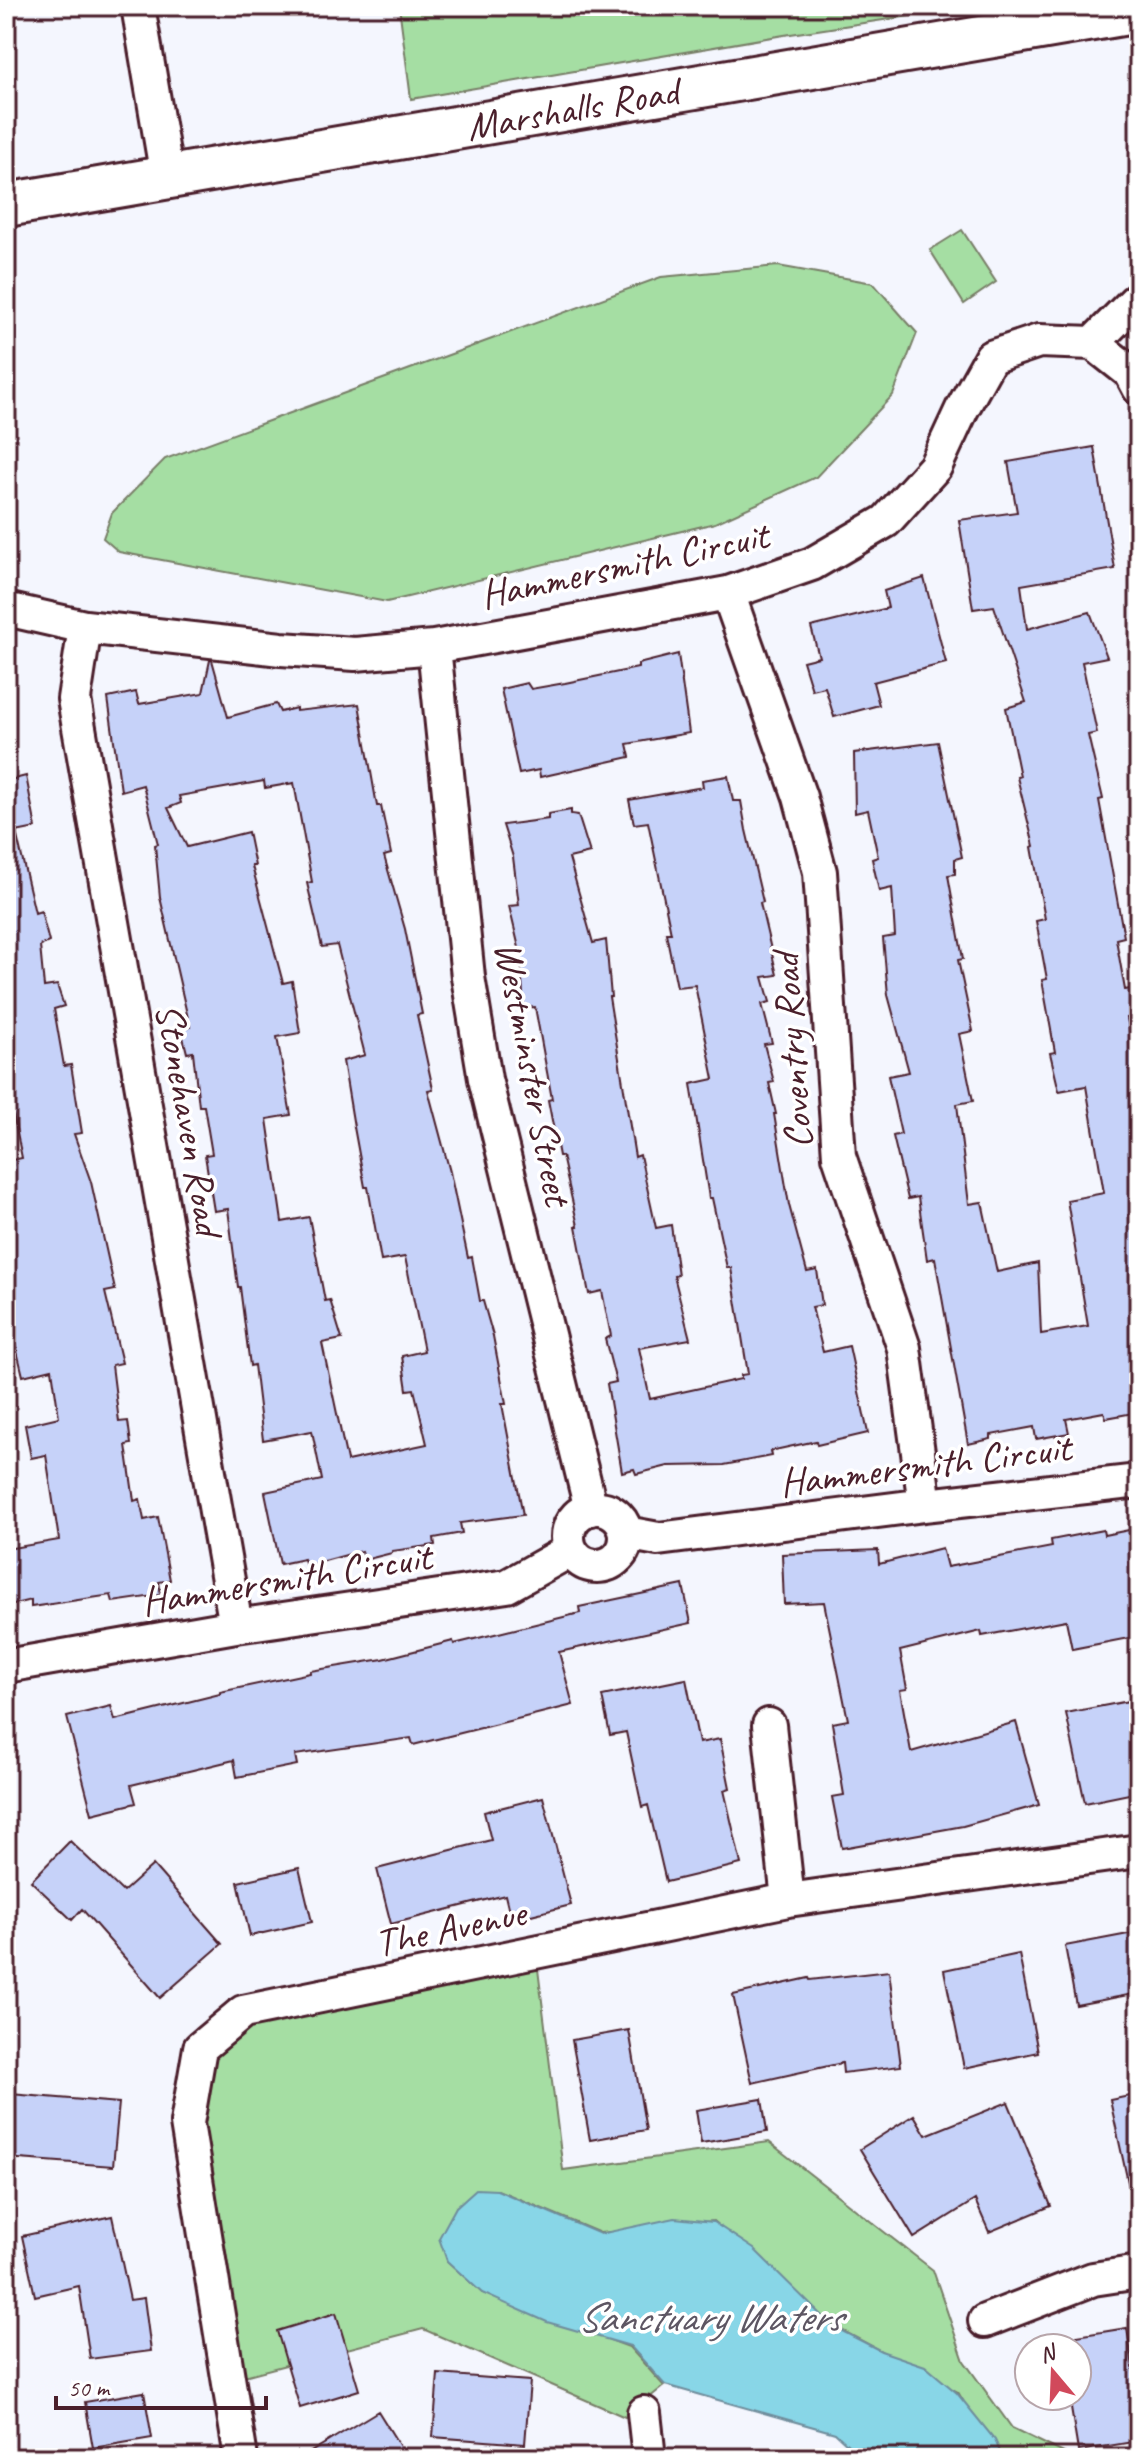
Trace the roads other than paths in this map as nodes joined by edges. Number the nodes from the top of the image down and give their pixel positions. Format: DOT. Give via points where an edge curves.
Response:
graph roads {
  1 [pos="138,6"];
  2 [pos="1139,11"];
  3 [pos="167,177"];
  4 [pos="6,205"];
  5 [pos="1139,300"];
  6 [pos="1093,343"];
  7 [pos="1139,388"];
  8 [pos="728,593"];
  9 [pos="6,609"];
  10 [pos="85,627"];
  11 [pos="434,647"];
  12 [pos="1139,1481"];
  13 [pos="925,1505"];
  14 [pos="591,1509"];
  15 [pos="626,1533"];
  16 [pos="571,1550"];
  17 [pos="236,1626"];
  18 [pos="6,1666"];
  19 [pos="769,1725"];
  20 [pos="1139,1851"];
  21 [pos="788,1900"];
  22 [pos="1139,2272"];
  23 [pos="985,2321"];
  24 [pos="644,2413"];
  25 [pos="241,2458"];
  26 [pos="649,2458"];
  1 -- 3 [label="street"];
  2 -- 3 [label="street, Marshalls Road"];
  3 -- 4 [label="street, Marshalls Road"];
  5 -- 6 [label="street"];
  6 -- 7 [label="street" via="1131,373"];
  6 -- 8 [label="street, Hammersmith Circuit" via="1039,341 991,357 935,467 886,521 812,564"];
  8 -- 11 [label="street, Hammersmith Circuit"];
  8 -- 13 [label="street, Coventry Road" via="800,797 820,872 839,1156 904,1348"];
  9 -- 10 [label="street, Hammersmith Circuit"];
  10 -- 11 [label="street, Hammersmith Circuit" via="355,654"];
  10 -- 17 [label="street, Stonehaven Road" via="74,699"];
  11 -- 14 [label="street, Westminster Street" via="468,977 485,1079"];
  12 -- 13 [label="street, Hammersmith Circuit"];
  13 -- 15 [label="street, Hammersmith Circuit" via="658,1539"];
  14 -- 15 [label="street" via="612,1511"];
  14 -- 16 [label="street" via="571,1524"];
  15 -- 16 [label="street" via="626,1544 615,1560 598,1567 580,1562"];
  16 -- 17 [label="street, Hammersmith Circuit" via="507,1586"];
  17 -- 18 [label="street, Hammersmith Circuit"];
  19 -- 21 [label="street"];
  20 -- 21 [label="street, The Avenue"];
  21 -- 25 [label="street, The Avenue" via="243,2012 200,2048 187,2123"];
  22 -- 23 [label="street" via="1093,2279"];
  24 -- 26 [label="street"];
}
